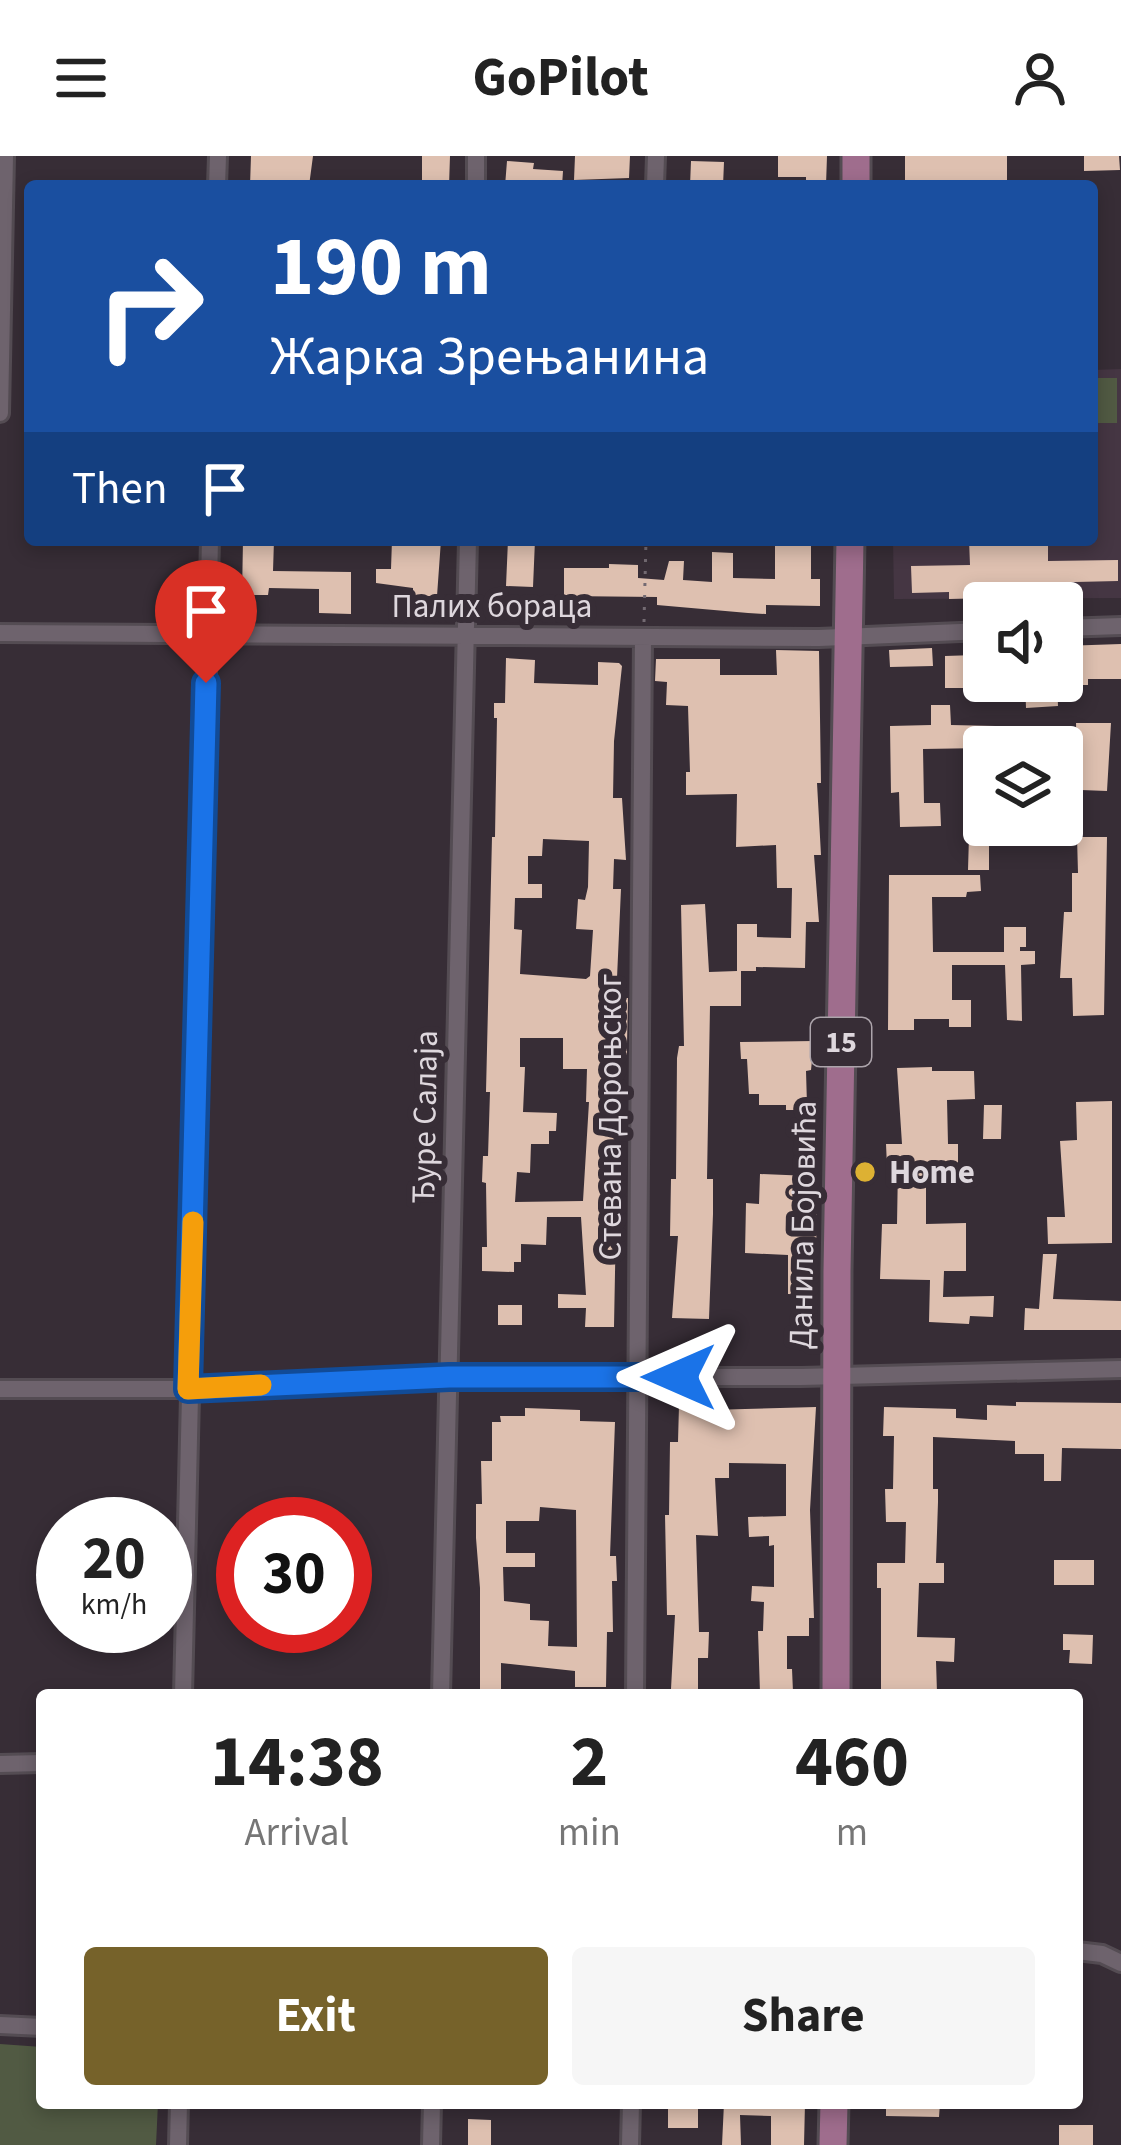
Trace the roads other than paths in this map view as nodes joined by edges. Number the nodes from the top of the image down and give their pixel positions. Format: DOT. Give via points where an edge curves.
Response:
graph roads {
  1 [pos="5,156"];
  2 [pos="0,413"];
  3 [pos="210,546"];
  4 [pos="468,546"];
  5 [pos="850,546"];
  6 [pos="1121,626"];
  7 [pos="1083,627"];
  8 [pos="963,632"];
  9 [pos="0,633"];
  10 [pos="208,636"];
  11 [pos="466,636"];
  12 [pos="643,637"];
  13 [pos="848,637"];
  14 [pos="1121,1369"];
  15 [pos="838,1376"];
  16 [pos="449,1377"];
  17 [pos="639,1377"];
  18 [pos="0,1389"];
  19 [pos="188,1389"];
  20 [pos="183,1689"];
  21 [pos="442,1689"];
  22 [pos="635,1689"];
  23 [pos="836,1689"];
  24 [pos="36,1763"];
  25 [pos="0,1764"];
  26 [pos="1083,1952"];
  27 [pos="1121,1963"];
  28 [pos="0,2025"];
  29 [pos="36,2026"];
  30 [pos="179,2109"];
  31 [pos="432,2109"];
  32 [pos="631,2109"];
  33 [pos="833,2109"];
  34 [pos="178,2145"];
  35 [pos="431,2145"];
  36 [pos="630,2145"];
  37 [pos="833,2145"];
  1 -- 2 [label="street"];
  3 -- 10 [label="street"];
  4 -- 11 [label="street, Ђуре Салаја"];
  5 -- 13 [label="main road, Данила Бојовића / 15"];
  6 -- 7 [label="street"];
  8 -- 13 [label="street, Палих бораца"];
  9 -- 10 [label="street, Палих бораца"];
  10 -- 11 [label="street, Палих бораца"];
  10 -- 19 [label="street"];
  11 -- 12 [label="street, Палих бораца"];
  11 -- 16 [label="street, Ђуре Салаја"];
  12 -- 13 [label="street, Палих бораца"];
  12 -- 17 [label="street, Стевана Дороњског"];
  13 -- 15 [label="main road, Данила Бојовића / 15"];
  14 -- 15 [label="street"];
  15 -- 17 [label="street"];
  15 -- 23 [label="main road, Данила Бојовића / 15"];
  16 -- 17 [label="street"];
  16 -- 19 [label="street"];
  16 -- 21 [label="street, Ђуре Салаја"];
  17 -- 22 [label="street, Стевана Дороњског"];
  18 -- 19 [label="street"];
  19 -- 20 [label="street"];
  24 -- 25 [label="street"];
  26 -- 27 [label="street"];
  28 -- 29 [label="street"];
  30 -- 34 [label="street"];
  31 -- 35 [label="street"];
  32 -- 36 [label="street"];
  33 -- 37 [label="main road"];
}
